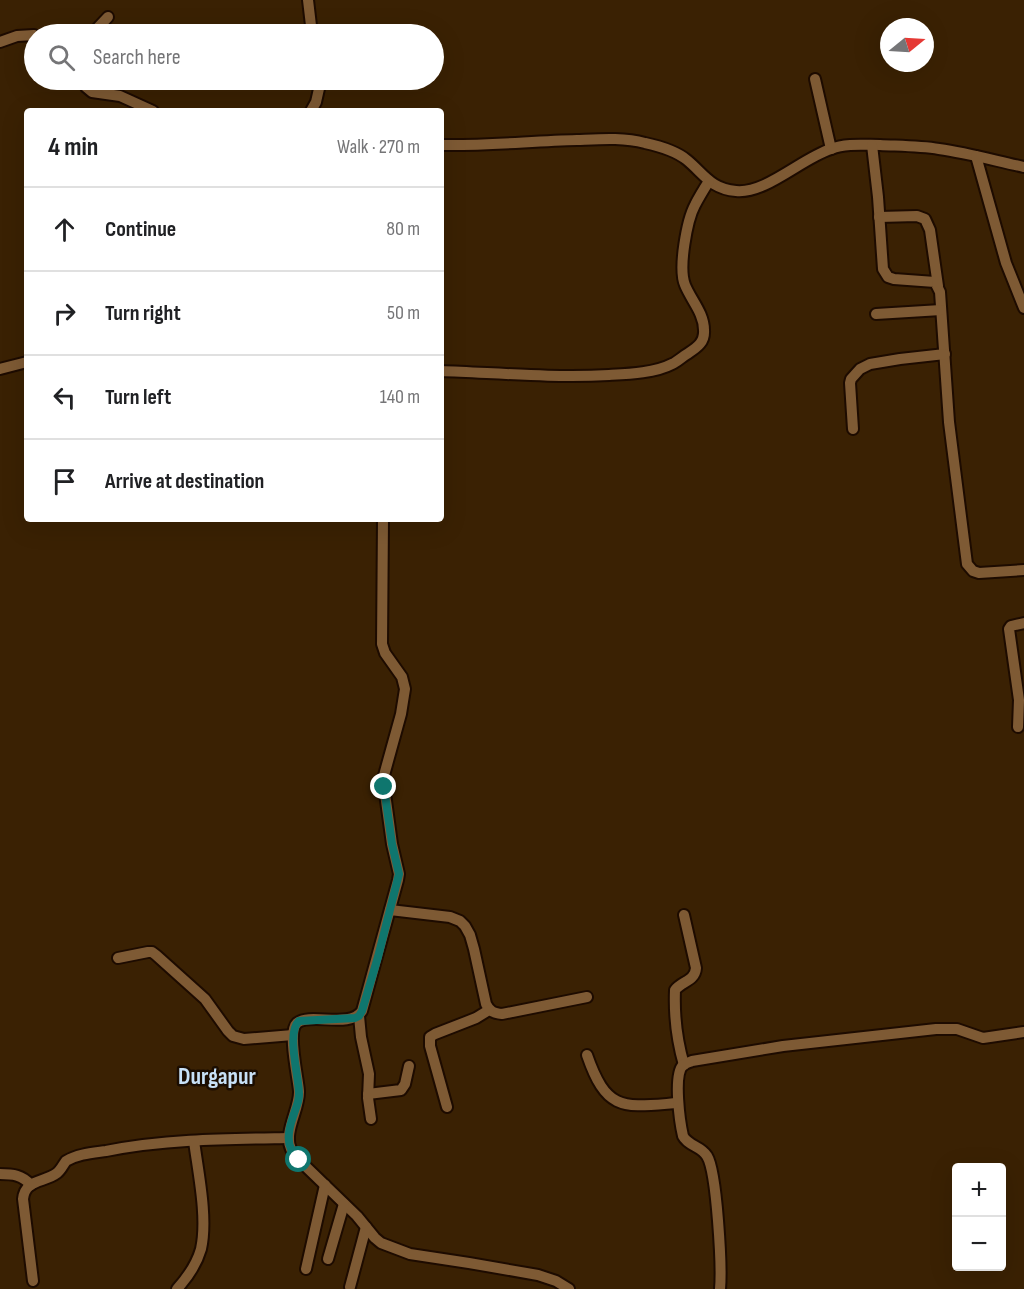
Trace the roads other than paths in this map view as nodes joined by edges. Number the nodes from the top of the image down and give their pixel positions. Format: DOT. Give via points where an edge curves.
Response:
graph roads {
  1 [pos="308,0"];
  2 [pos="108,16"];
  3 [pos="101,24"];
  4 [pos="311,24"];
  5 [pos="24,36"];
  6 [pos="0,40"];
  7 [pos="815,79"];
  8 [pos="88,90"];
  9 [pos="319,90"];
  10 [pos="146,108"];
  11 [pos="313,108"];
  12 [pos="872,145"];
  13 [pos="444,146"];
  14 [pos="831,149"];
  15 [pos="976,156"];
  16 [pos="1024,166"];
  17 [pos="709,181"];
  18 [pos="879,217"];
  19 [pos="938,286"];
  20 [pos="1024,308"];
  21 [pos="941,310"];
  22 [pos="876,314"];
  23 [pos="945,354"];
  24 [pos="24,363"];
  25 [pos="0,369"];
  26 [pos="444,371"];
  27 [pos="853,429"];
  28 [pos="383,522"];
  29 [pos="1024,570"];
  30 [pos="1024,623"];
  31 [pos="1018,727"];
  32 [pos="390,910"];
  33 [pos="684,915"];
  34 [pos="118,958"];
  35 [pos="587,997"];
  36 [pos="489,1010"];
  37 [pos="359,1016"];
  38 [pos="1024,1032"];
  39 [pos="292,1035"];
  40 [pos="587,1055"];
  41 [pos="684,1065"];
  42 [pos="409,1066"];
  43 [pos="368,1094"];
  44 [pos="678,1103"];
  45 [pos="447,1107"];
  46 [pos="371,1119"];
  47 [pos="289,1138"];
  48 [pos="194,1141"];
  49 [pos="0,1174"];
  50 [pos="31,1185"];
  51 [pos="326,1185"];
  52 [pos="344,1204"];
  53 [pos="366,1227"];
  54 [pos="328,1259"];
  55 [pos="306,1269"];
  56 [pos="33,1281"];
  57 [pos="350,1287"];
  58 [pos="177,1289"];
  59 [pos="569,1289"];
  60 [pos="720,1289"];
  1 -- 4 [label="street"];
  2 -- 3 [label="street"];
  5 -- 6 [label="street"];
  7 -- 14 [label="street"];
  8 -- 10 [label="street" via="120,96"];
  9 -- 11 [label="street"];
  12 -- 14 [label="street"];
  12 -- 15 [label="street" via="940,149"];
  12 -- 18 [label="street"];
  13 -- 17 [label="street" via="631,140 680,155"];
  14 -- 17 [label="street" via="756,188 736,191"];
  15 -- 16 [label="street"];
  15 -- 20 [label="street" via="1006,263"];
  17 -- 26 [label="street" via="694,205 682,266 684,284 704,326 698,347 671,364 626,374 540,376"];
  18 -- 19 [label="street" via="885,274 894,279 931,281"];
  18 -- 19 [label="street" via="925,219"];
  19 -- 21 [label="street"];
  21 -- 22 [label="street"];
  21 -- 23 [label="street"];
  23 -- 27 [label="street" via="870,364 860,369 850,383"];
  23 -- 29 [label="street" via="949,422 967,564 979,573"];
  24 -- 25 [label="street"];
  28 -- 32 [label="street" via="382,644 405,689 383,779 399,874"];
  30 -- 31 [label="street" via="1009,629 1019,700"];
  32 -- 36 [label="street" via="450,917 465,926"];
  32 -- 37 [label="street"];
  33 -- 41 [label="street" via="696,968 693,977 675,990"];
  34 -- 39 [label="street" via="152,952 204,999 233,1036 244,1039"];
  35 -- 36 [label="street" via="502,1014"];
  36 -- 45 [label="street" via="430,1037"];
  37 -- 39 [label="street" via="299,1021"];
  37 -- 43 [label="street" via="369,1074"];
  38 -- 41 [label="street" via="983,1038 957,1029 936,1029 783,1046"];
  39 -- 47 [label="street" via="299,1094"];
  40 -- 44 [label="street" via="599,1085 614,1100 631,1106"];
  41 -- 44 [label="street" via="680,1070"];
  42 -- 43 [label="street" via="401,1090"];
  43 -- 46 [label="street"];
  44 -- 60 [label="street" via="683,1136 709,1158 714,1178"];
  47 -- 48 [label="street"];
  47 -- 51 [label="street" via="291,1151"];
  48 -- 50 [label="street" via="127,1146 78,1156 66,1161 55,1175"];
  48 -- 58 [label="street" via="202,1239 195,1264"];
  49 -- 50 [label="street" via="14,1174"];
  50 -- 56 [label="street" via="23,1199"];
  51 -- 52 [label="street"];
  51 -- 55 [label="street"];
  52 -- 53 [label="street"];
  52 -- 54 [label="street"];
  53 -- 57 [label="street"];
  53 -- 59 [label="street" via="381,1243 400,1251 538,1275"];
}
